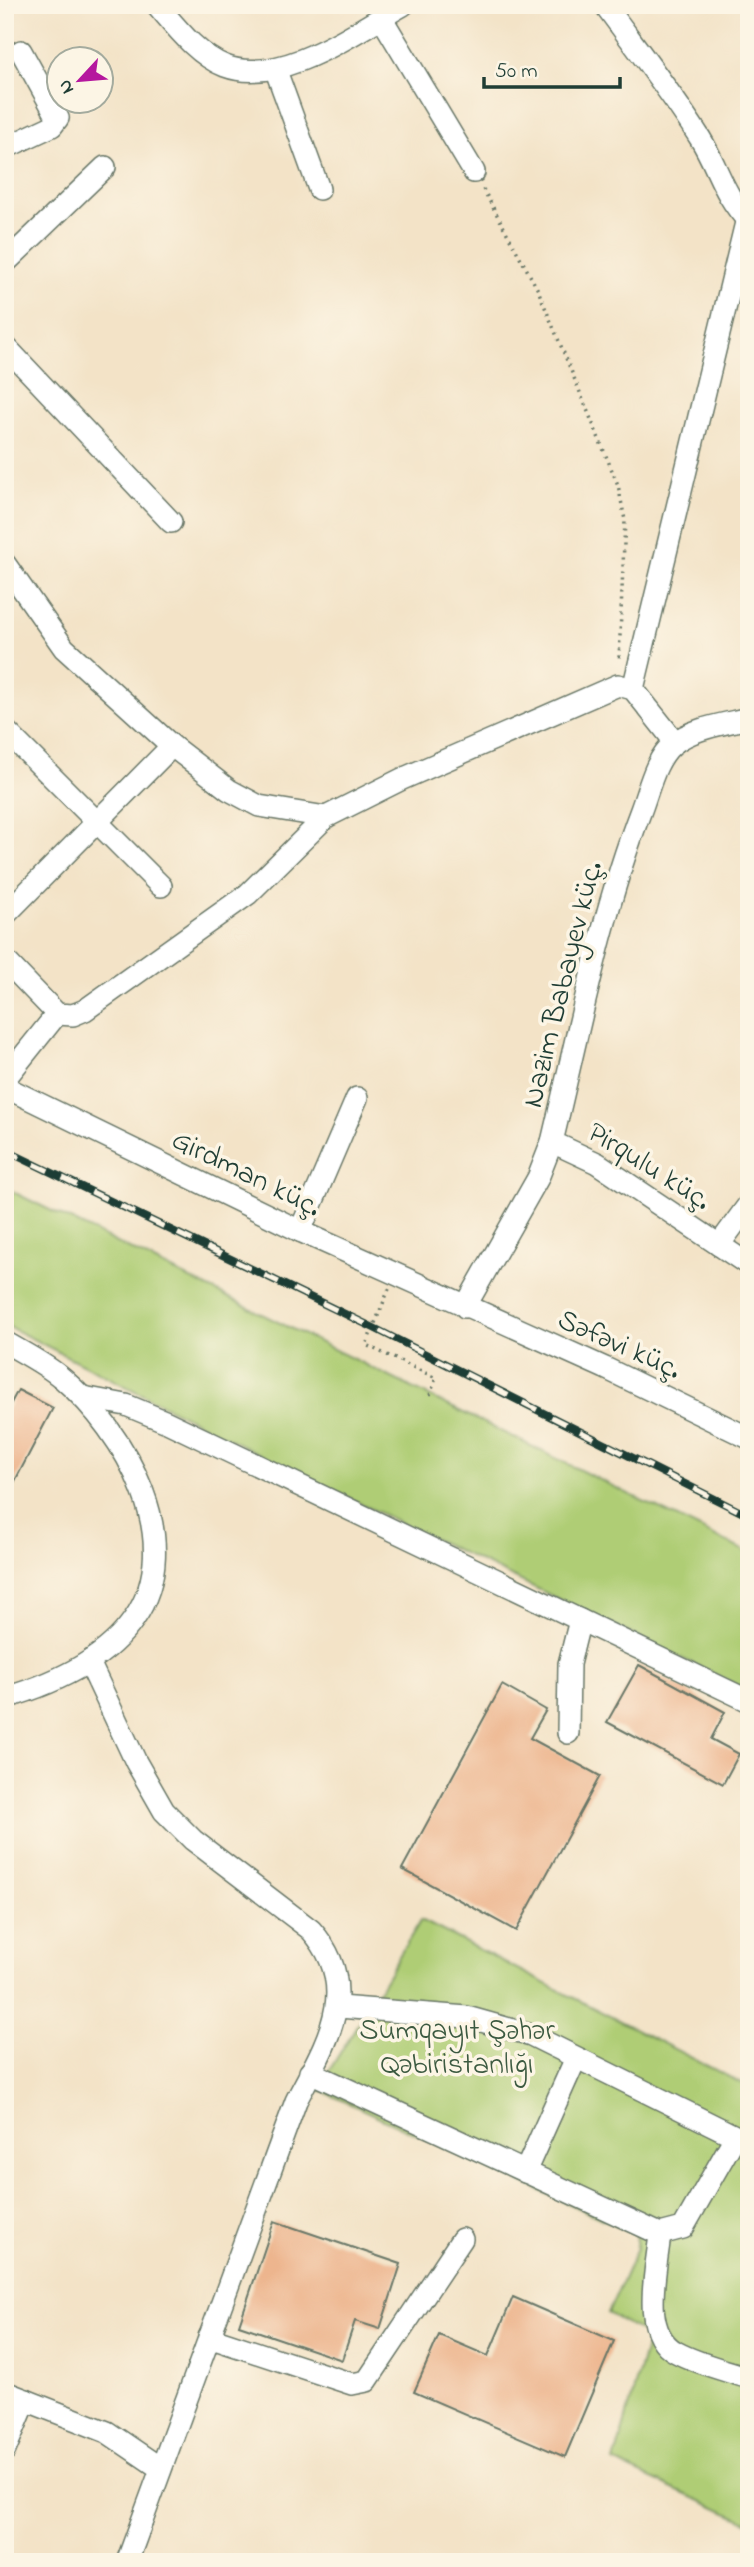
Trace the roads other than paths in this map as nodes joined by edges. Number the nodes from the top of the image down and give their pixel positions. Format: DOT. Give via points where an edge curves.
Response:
graph roads {
  1 [pos="157,5"];
  2 [pos="403,5"];
  3 [pos="605,5"];
  4 [pos="381,17"];
  5 [pos="22,51"];
  6 [pos="275,68"];
  7 [pos="5,148"];
  8 [pos="105,167"];
  9 [pos="474,172"];
  10 [pos="319,189"];
  11 [pos="748,216"];
  12 [pos="5,263"];
  13 [pos="5,346"];
  14 [pos="171,522"];
  15 [pos="5,565"];
  16 [pos="625,687"];
  17 [pos="749,718"];
  18 [pos="5,730"];
  19 [pos="675,742"];
  20 [pos="172,746"];
  21 [pos="326,817"];
  22 [pos="97,822"];
  23 [pos="161,886"];
  24 [pos="5,915"];
  25 [pos="5,960"];
  26 [pos="57,1014"];
  27 [pos="5,1079"];
  28 [pos="5,1087"];
  29 [pos="357,1098"];
  30 [pos="552,1142"];
  31 [pos="749,1203"];
  32 [pos="300,1231"];
  33 [pos="719,1245"];
  34 [pos="749,1265"];
  35 [pos="465,1307"];
  36 [pos="5,1342"];
  37 [pos="83,1397"];
  38 [pos="749,1438"];
  39 [pos="580,1620"];
  40 [pos="89,1662"];
  41 [pos="5,1698"];
  42 [pos="749,1701"];
  43 [pos="568,1733"];
  44 [pos="338,2007"];
  45 [pos="576,2058"];
  46 [pos="310,2072"];
  47 [pos="742,2140"];
  48 [pos="525,2172"];
  49 [pos="660,2234"];
  50 [pos="462,2239"];
  51 [pos="209,2337"];
  52 [pos="749,2378"];
  53 [pos="5,2392"];
  54 [pos="26,2400"];
  55 [pos="5,2450"];
  56 [pos="160,2468"];
  57 [pos="127,2562"];
  1 -- 6 [label="street" via="200,50 225,66"];
  2 -- 4 [label="street"];
  3 -- 11 [label="street" via="702,141 721,186"];
  4 -- 6 [label="street" via="310,57"];
  4 -- 9 [label="street"];
  5 -- 7 [label="street" via="58,118 52,126"];
  6 -- 10 [label="street"];
  8 -- 12 [label="street"];
  11 -- 16 [label="street"];
  13 -- 14 [label="street"];
  15 -- 20 [label="street" via="64,648"];
  16 -- 19 [label="street"];
  16 -- 21 [label="street" via="402,779"];
  17 -- 19 [label="street"];
  18 -- 22 [label="street"];
  19 -- 30 [label="street, Nazim Babayev küç." via="654,774 608,901"];
  20 -- 21 [label="street" via="258,806"];
  20 -- 22 [label="street"];
  21 -- 26 [label="street" via="247,894 85,1010"];
  22 -- 23 [label="street"];
  22 -- 24 [label="street"];
  25 -- 26 [label="street"];
  26 -- 27 [label="street"];
  28 -- 32 [label="street, Girdman küç."];
  29 -- 32 [label="street"];
  30 -- 33 [label="street, Pirqulu küç." via="597,1163"];
  30 -- 35 [label="street, Nazim Babayev küç." via="538,1178"];
  31 -- 33 [label="street"];
  32 -- 35 [label="street, Girdman küç."];
  33 -- 34 [label="street, Pirqulu küç."];
  35 -- 38 [label="street, Səfəvi küç."];
  36 -- 37 [label="street" via="61,1377"];
  37 -- 39 [label="street" via="126,1405 167,1422"];
  37 -- 40 [label="street" via="122,1447 140,1484 151,1520 153,1550 151,1584 135,1618 114,1643"];
  39 -- 42 [label="street"];
  39 -- 43 [label="street" via="569,1664"];
  40 -- 41 [label="street" via="56,1680"];
  40 -- 44 [label="street" via="164,1811 193,1840 311,1930 326,1947"];
  44 -- 45 [label="street" via="467,2017 531,2035"];
  44 -- 46 [label="street" via="330,2035"];
  45 -- 47 [label="street"];
  45 -- 48 [label="street"];
  46 -- 48 [label="street"];
  46 -- 51 [label="street"];
  47 -- 49 [label="street" via="682,2228"];
  48 -- 49 [label="street"];
  49 -- 52 [label="street" via="654,2317 661,2337 676,2352"];
  50 -- 51 [label="street" via="367,2381 352,2384"];
  51 -- 56 [label="street"];
  53 -- 54 [label="street"];
  54 -- 55 [label="street"];
  54 -- 56 [label="street" via="107,2432"];
  56 -- 57 [label="street"];
}
